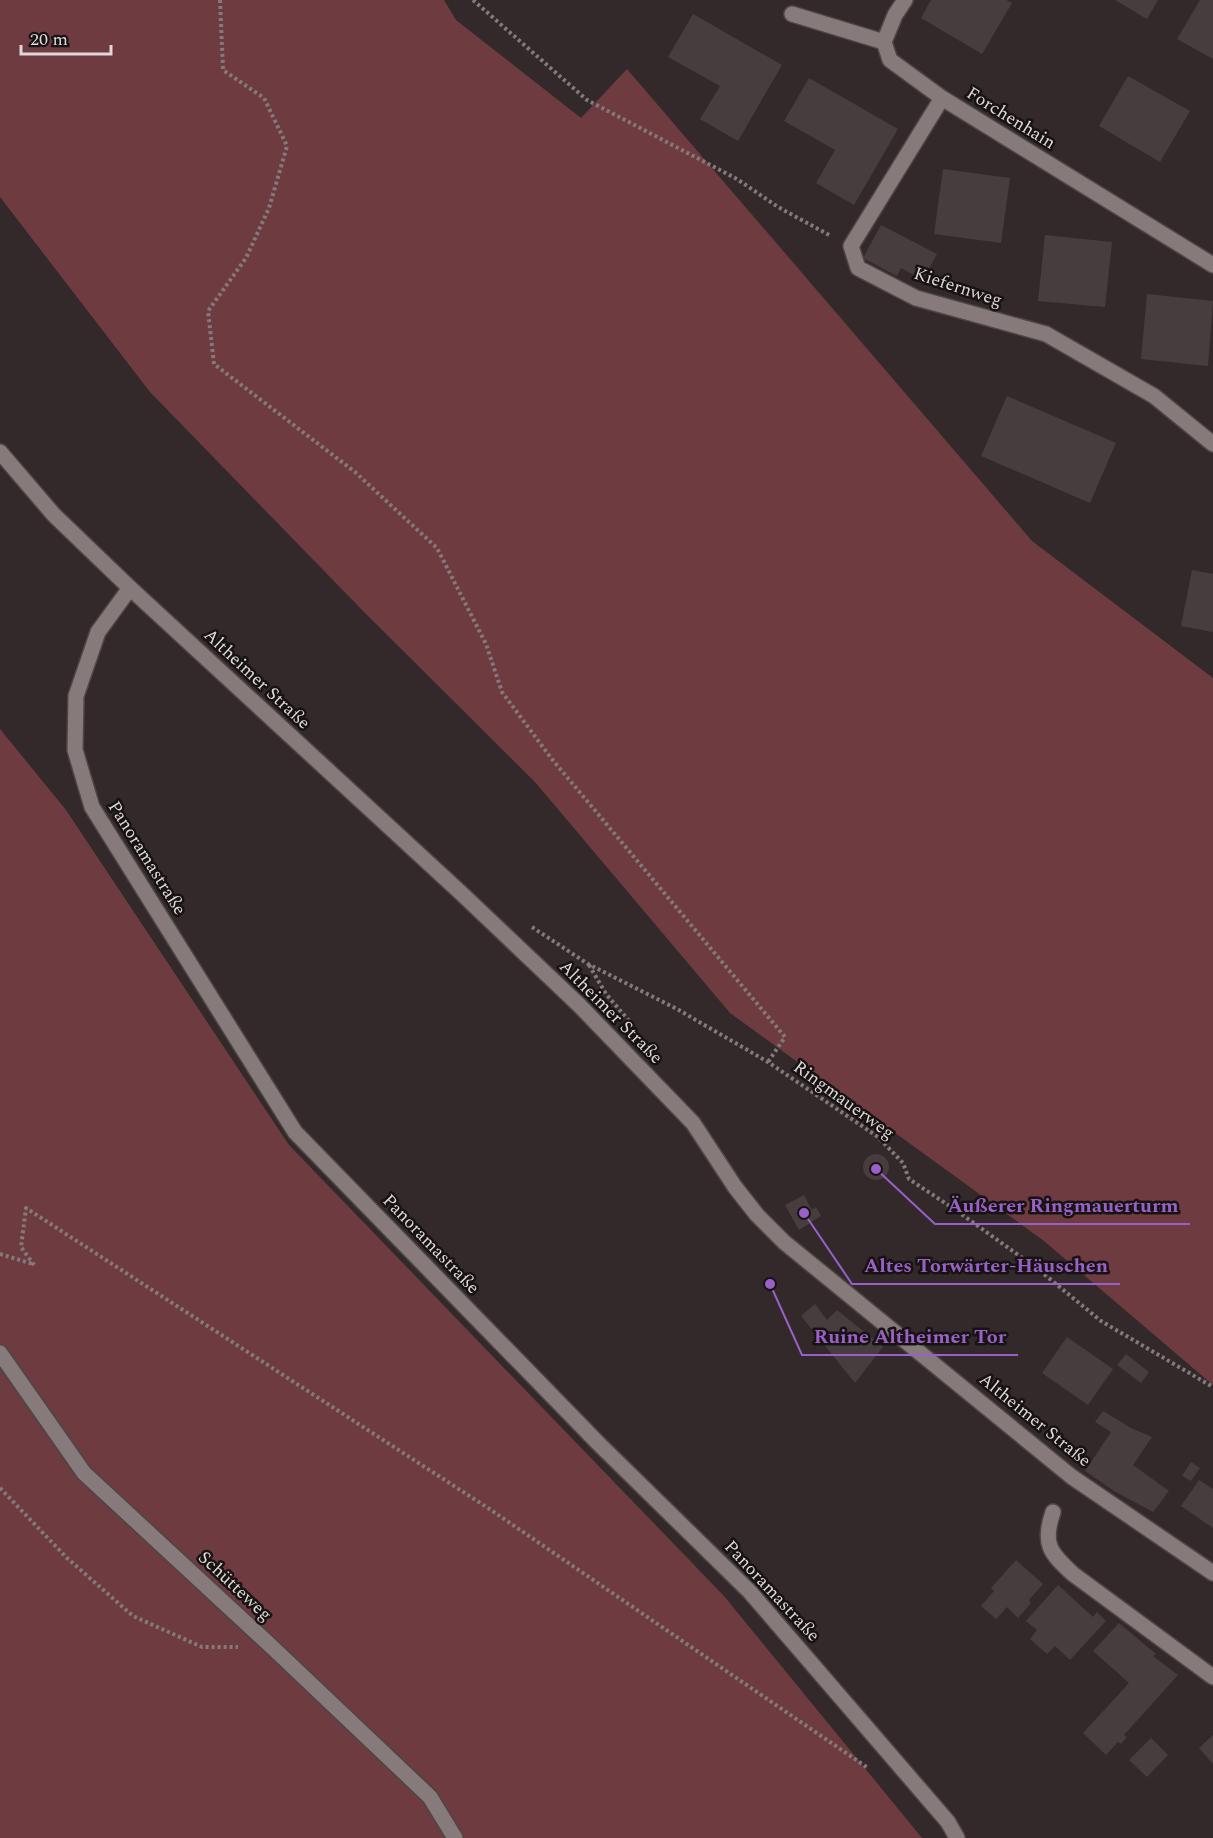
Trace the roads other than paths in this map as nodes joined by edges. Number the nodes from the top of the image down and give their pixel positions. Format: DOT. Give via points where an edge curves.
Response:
graph roads {
  1 [pos="905,0"];
  2 [pos="792,14"];
  3 [pos="885,42"];
  4 [pos="942,98"];
  5 [pos="1213,265"];
  6 [pos="1213,444"];
  7 [pos="0,452"];
  8 [pos="130,588"];
  9 [pos="0,1353"];
  10 [pos="1053,1512"];
  11 [pos="1213,1573"];
  12 [pos="1213,1677"];
  13 [pos="455,1838"];
  14 [pos="957,1838"];
  1 -- 3 [label="street"];
  2 -- 3 [label="street"];
  3 -- 4 [label="street, Forchenhain" via="890,60"];
  4 -- 5 [label="street, Forchenhain"];
  4 -- 6 [label="street, Kiefernweg" via="850,246 858,268 916,298 1046,334 1154,396"];
  7 -- 8 [label="street, Altheimer Straße" via="54,515"];
  8 -- 11 [label="street, Altheimer Straße" via="579,1005 693,1123 735,1187 784,1242 1072,1477"];
  8 -- 14 [label="street, Panoramastraße" via="98,632 76,696 75,750 88,796 295,1132 599,1444 750,1592 948,1822"];
  9 -- 13 [label="street, Schütteweg" via="84,1473 430,1797"];
  10 -- 12 [label="street" via="1048,1527 1053,1556"];
}
